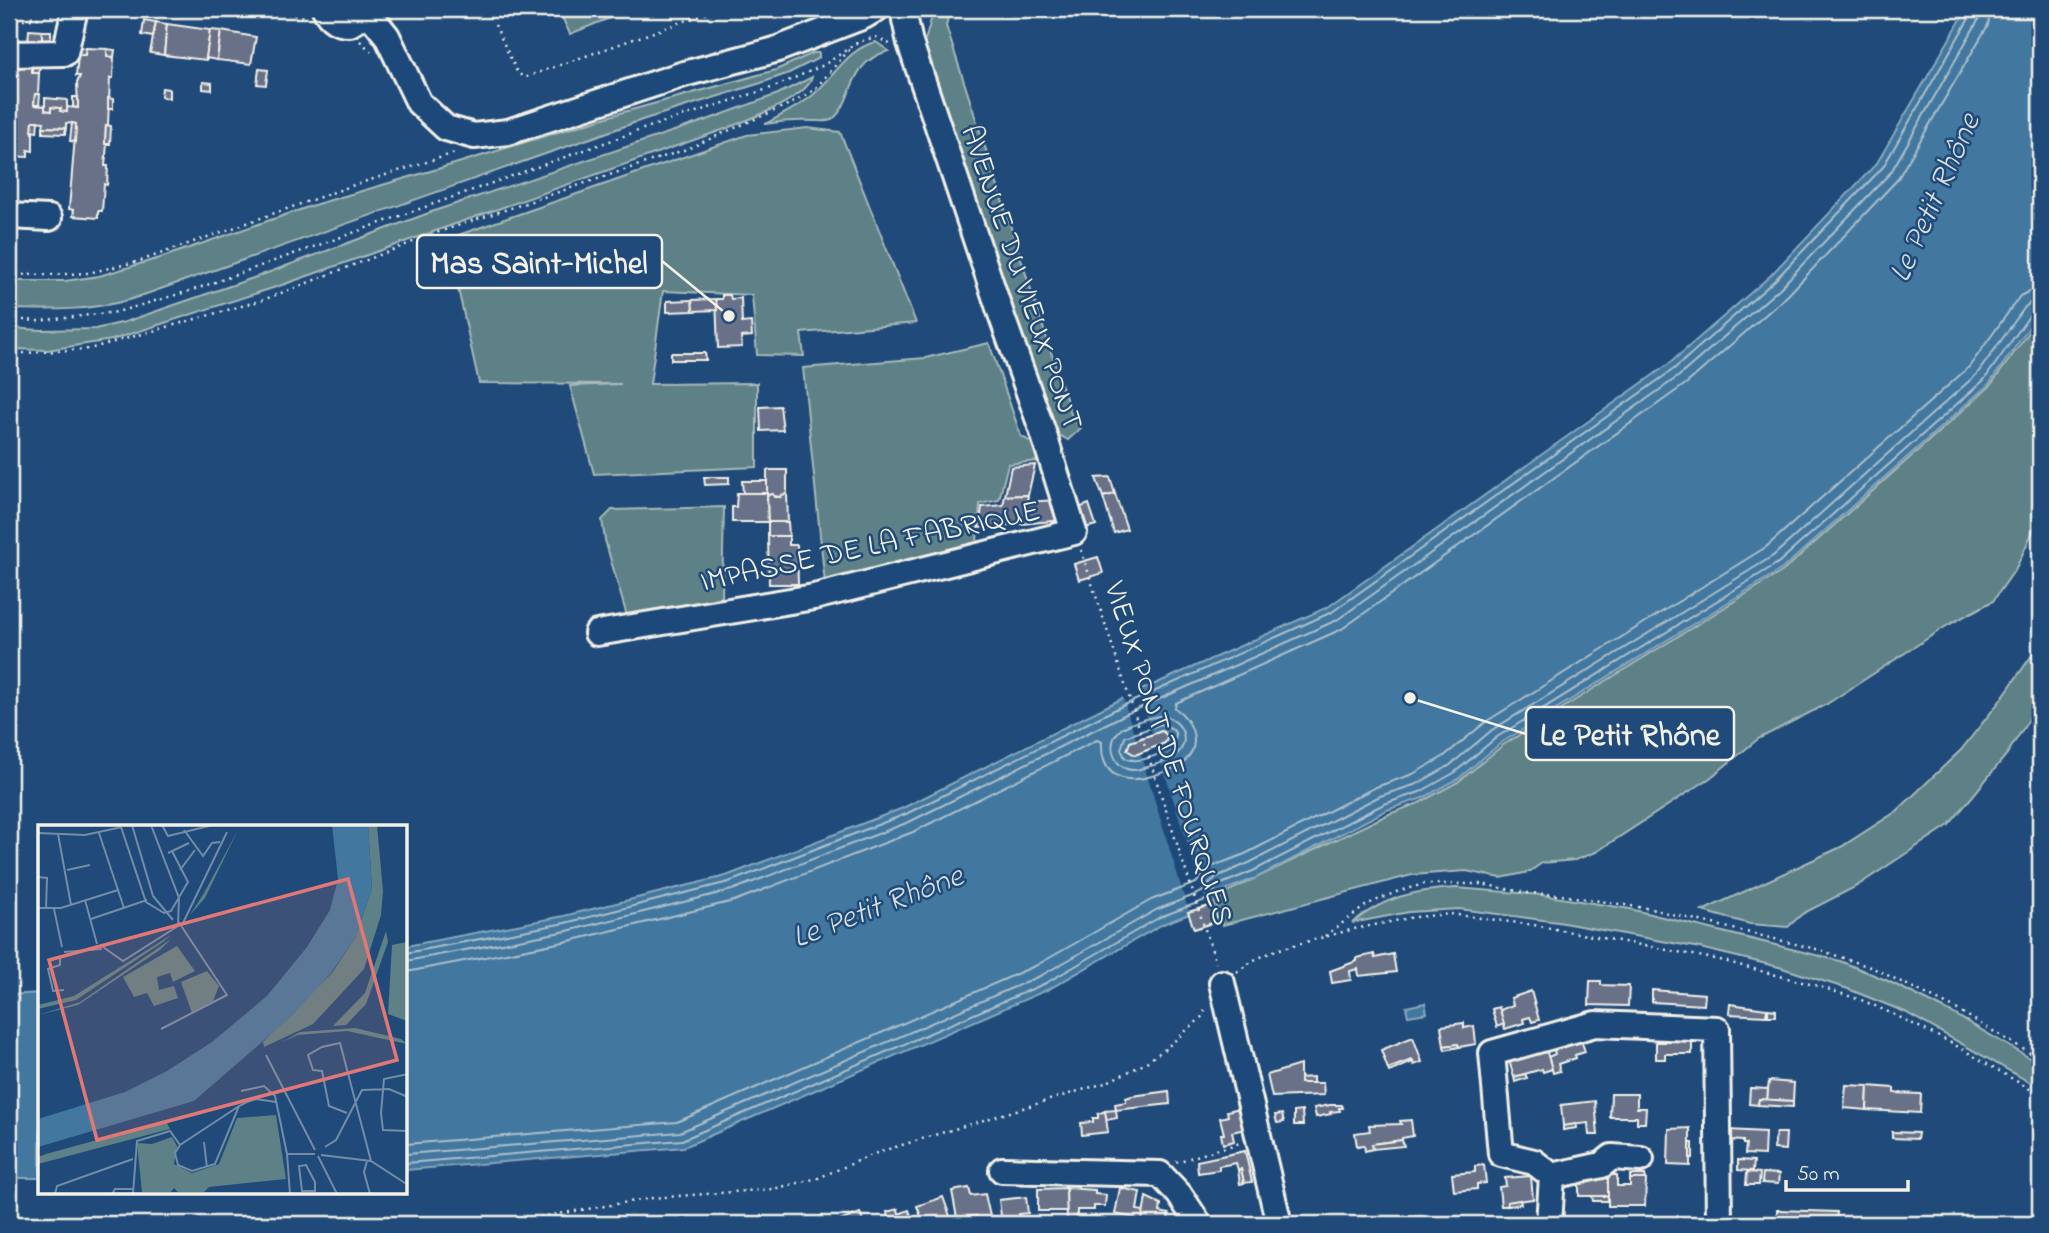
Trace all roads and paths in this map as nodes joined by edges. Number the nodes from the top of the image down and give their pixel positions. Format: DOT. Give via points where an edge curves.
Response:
graph roads {
  1 [pos="30,9"];
  2 [pos="260,9"];
  3 [pos="719,9"];
  4 [pos="317,11"];
  5 [pos="74,13"];
  6 [pos="363,13"];
  7 [pos="32,18"];
  8 [pos="890,18"];
  9 [pos="9,22"];
  10 [pos="495,25"];
  11 [pos="853,46"];
  12 [pos="9,54"];
  13 [pos="474,136"];
  14 [pos="9,216"];
  15 [pos="49,218"];
  16 [pos="9,274"];
  17 [pos="9,319"];
  18 [pos="9,354"];
  19 [pos="1074,532"];
  20 [pos="1087,565"];
  21 [pos="597,633"];
  22 [pos="1323,937"];
  23 [pos="1213,954"];
  24 [pos="1222,983"];
  25 [pos="2040,1059"];
  26 [pos="2040,1095"];
  27 [pos="1250,1141"];
  28 [pos="1641,1159"];
  29 [pos="1002,1170"];
  30 [pos="1160,1174"];
  31 [pos="1552,1176"];
  32 [pos="499,1224"];
  33 [pos="1199,1224"];
  34 [pos="1279,1224"];
  35 [pos="1549,1224"];
  36 [pos="1719,1224"];
  1 -- 7 [label="path"];
  2 -- 4 [label="path"];
  3 -- 10 [label="path" via="526,77 518,74"];
  4 -- 6 [label="street" via="342,24"];
  5 -- 7 [label="path"];
  5 -- 12 [label="street" via="65,53"];
  6 -- 13 [label="street" via="387,36 419,103 430,116 446,128"];
  7 -- 9 [label="path"];
  8 -- 11 [label="path" via="896,47 876,37"];
  8 -- 13 [label="street" via="684,74 508,132"];
  8 -- 19 [label="street, AVENUE DU VIEUX PONT" via="1002,317"];
  11 -- 17 [label="path" via="824,65 774,87 646,128 193,290 117,312 38,321"];
  11 -- 18 [label="path" via="814,90 687,149 439,232 264,300 89,349"];
  13 -- 16 [label="path" via="452,155 140,261 88,273"];
  14 -- 15 [label="street"];
  19 -- 21 [label="street, IMPASSE DE LA FABRIQUE" via="814,597"];
  20 -- 23 [label="path, VIEUX PONT DE FOURQUES"];
  22 -- 24 [label="path" via="1254,960"];
  22 -- 25 [label="path" via="1368,904 1424,884 1481,884 1651,909 1819,950 1873,968 1956,1009"];
  22 -- 26 [label="path" via="1450,914 1720,960 1864,1001 1955,1045"];
  24 -- 32 [label="path" via="1201,1018 1165,1049 1105,1083 773,1189 652,1198"];
  24 -- 34 [label="street"];
  27 -- 30 [label="path" via="1192,1156"];
  28 -- 31 [label="street" via="1612,1157 1602,1165"];
  29 -- 30 [label="street"];
  30 -- 33 [label="street"];
  31 -- 35 [label="street"];
  31 -- 36 [label="street" via="1534,1162 1501,1154 1492,1053 1595,1024 1717,1029"];
}
